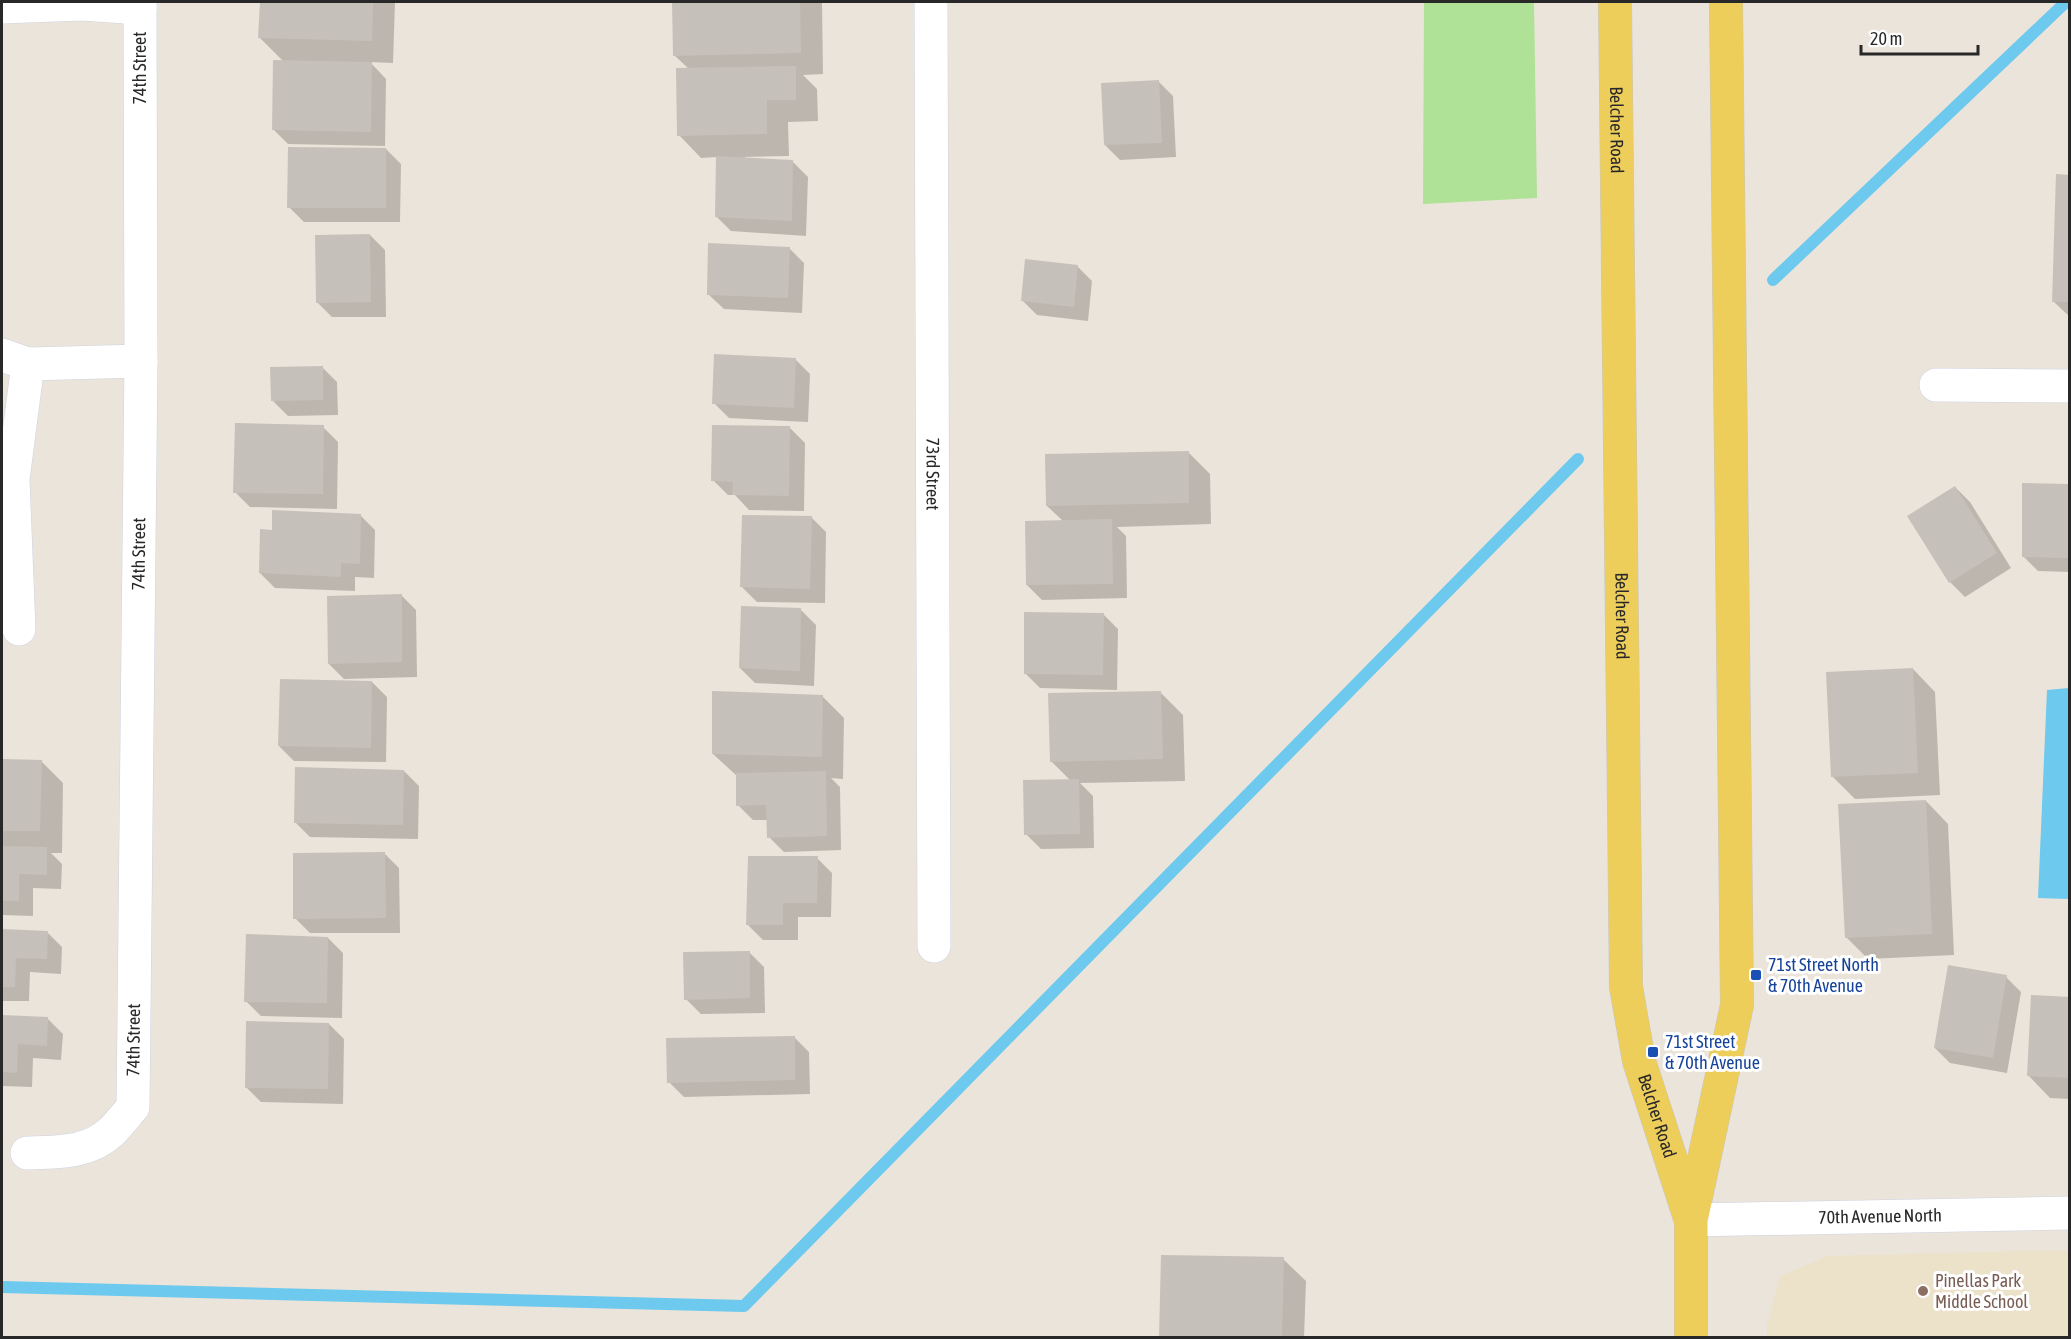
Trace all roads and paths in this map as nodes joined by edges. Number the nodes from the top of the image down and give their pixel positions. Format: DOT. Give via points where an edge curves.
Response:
graph roads {
  1 [pos="931,2"];
  2 [pos="1615,2"];
  3 [pos="1726,2"];
  4 [pos="140,5"];
  5 [pos="2,7"];
  6 [pos="15,360"];
  7 [pos="141,361"];
  8 [pos="1936,385"];
  9 [pos="2070,386"];
  10 [pos="19,629"];
  11 [pos="934,946"];
  12 [pos="27,1152"];
  13 [pos="2070,1213"];
  14 [pos="1691,1220"];
  15 [pos="1691,1338"];
  1 -- 11 [label="street, 73rd Street"];
  2 -- 14 [label="main road, Belcher Road" via="1626,987 1639,1061"];
  3 -- 14 [label="main road, Belcher Road" via="1737,1005"];
  4 -- 5 [label="street"];
  4 -- 7 [label="street, 74th Street"];
  6 -- 7 [label="street"];
  6 -- 10 [label="street" via="13,479"];
  7 -- 12 [label="street, 74th Street" via="133,1107 110,1133 84,1148"];
  8 -- 9 [label="street"];
  13 -- 14 [label="street, 70th Avenue North"];
  14 -- 15 [label="main road, Belcher Road"];
}
